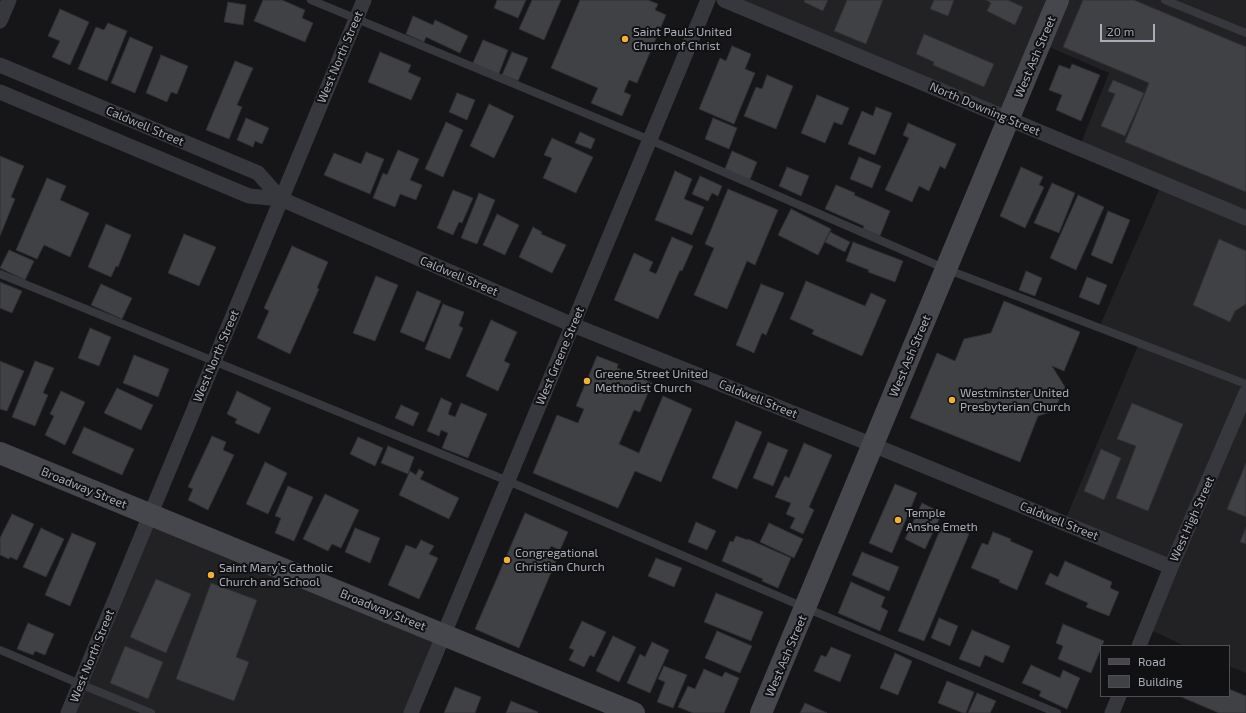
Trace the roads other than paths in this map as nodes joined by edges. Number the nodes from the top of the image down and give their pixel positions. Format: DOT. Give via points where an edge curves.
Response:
graph roads {
  1 [pos="9,0"];
  2 [pos="311,0"];
  3 [pos="364,0"];
  4 [pos="708,0"];
  5 [pos="724,0"];
  6 [pos="1058,0"];
  7 [pos="1165,0"];
  8 [pos="356,19"];
  9 [pos="0,21"];
  10 [pos="1246,33"];
  11 [pos="0,65"];
  12 [pos="0,92"];
  13 [pos="1009,119"];
  14 [pos="650,140"];
  15 [pos="281,199"];
  16 [pos="1246,218"];
  17 [pos="946,269"];
  18 [pos="0,274"];
  19 [pos="573,325"];
  20 [pos="214,361"];
  21 [pos="1246,384"];
  22 [pos="1246,393"];
  23 [pos="873,445"];
  24 [pos="0,453"];
  25 [pos="508,481"];
  26 [pos="150,515"];
  27 [pos="1171,567"];
  28 [pos="806,608"];
  29 [pos="444,635"];
  30 [pos="1139,645"];
  31 [pos="0,650"];
  32 [pos="80,684"];
  33 [pos="1119,697"];
  34 [pos="68,713"];
  35 [pos="151,713"];
  36 [pos="411,713"];
  37 [pos="634,713"];
  38 [pos="762,713"];
  39 [pos="1057,713"];
  40 [pos="1112,713"];
  1 -- 9 [label="street"];
  2 -- 8 [label="lane"];
  3 -- 8 [label="street, West North Street"];
  4 -- 14 [label="street, West Greene Street"];
  5 -- 13 [label="street, North Downing Street"];
  6 -- 13 [label="street, West Ash Street"];
  7 -- 10 [label="lane"];
  8 -- 14 [label="lane"];
  8 -- 15 [label="street, West North Street"];
  11 -- 15 [label="street, Caldwell Street" via="258,173"];
  12 -- 15 [label="street, Caldwell Street" via="248,196"];
  13 -- 16 [label="street, North Downing Street"];
  13 -- 17 [label="street, West Ash Street"];
  14 -- 17 [label="lane"];
  14 -- 19 [label="street, West Greene Street"];
  15 -- 19 [label="street, Caldwell Street"];
  15 -- 20 [label="street, West North Street"];
  17 -- 21 [label="lane"];
  17 -- 23 [label="street, West Ash Street"];
  18 -- 20 [label="lane"];
  19 -- 23 [label="street, Caldwell Street"];
  19 -- 25 [label="street, West Greene Street"];
  20 -- 25 [label="lane"];
  20 -- 26 [label="street, West North Street"];
  22 -- 27 [label="street, West High Street"];
  23 -- 27 [label="street, Caldwell Street"];
  23 -- 28 [label="street, West Ash Street"];
  24 -- 26 [label="street, Broadway Street"];
  25 -- 28 [label="lane"];
  25 -- 29 [label="street, West Greene Street"];
  26 -- 29 [label="street, Broadway Street"];
  26 -- 32 [label="street, West North Street"];
  27 -- 30 [label="street, West High Street"];
  28 -- 38 [label="street, West Ash Street"];
  28 -- 39 [label="lane"];
  29 -- 36 [label="street, West Greene Street"];
  29 -- 37 [label="street, Broadway Street"];
  31 -- 32 [label="lane"];
  32 -- 34 [label="street, West North Street"];
  32 -- 35 [label="lane"];
  33 -- 40 [label="street"];
}
